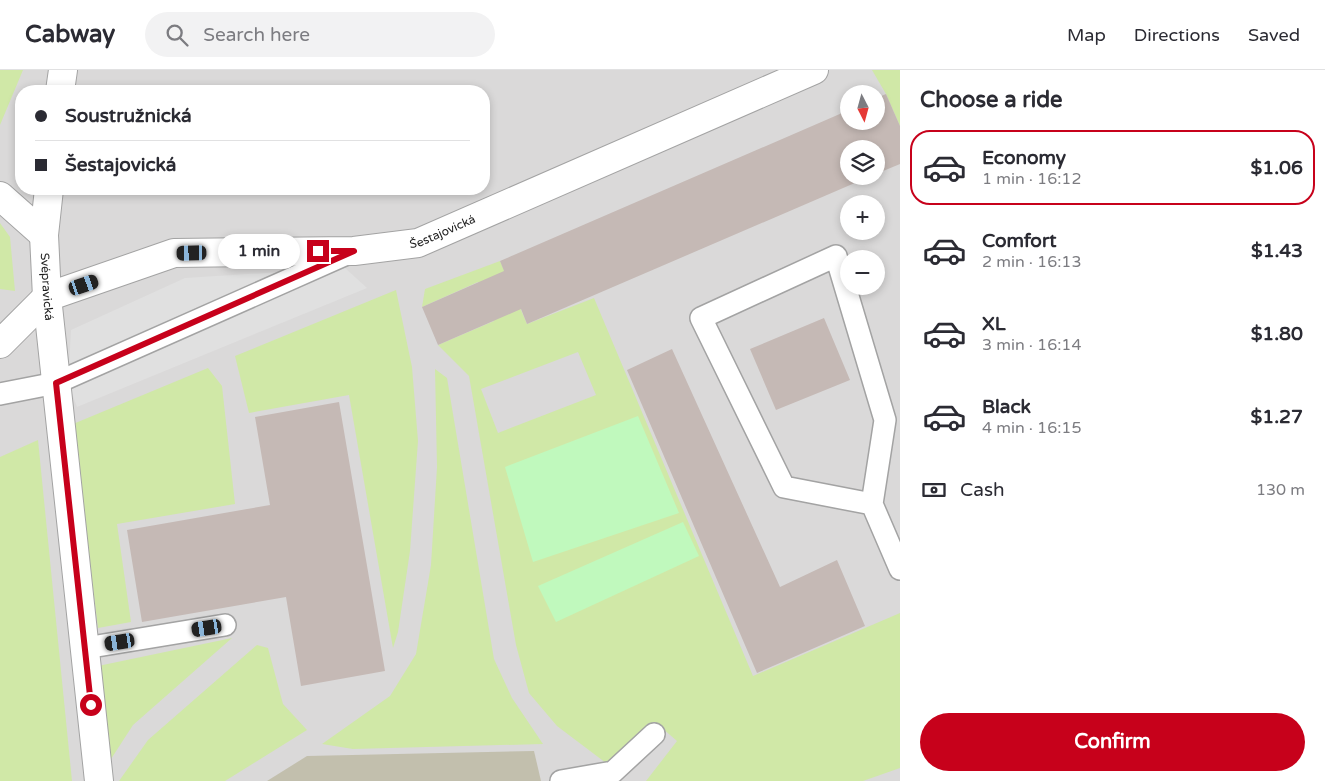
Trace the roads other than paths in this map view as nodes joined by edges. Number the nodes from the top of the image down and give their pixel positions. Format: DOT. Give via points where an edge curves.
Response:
graph roads {
  1 [pos="63,70"];
  2 [pos="814,70"];
  3 [pos="61,85"];
  4 [pos="49,195"];
  5 [pos="0,196"];
  6 [pos="44,235"];
  7 [pos="354,251"];
  8 [pos="47,297"];
  9 [pos="0,344"];
  10 [pos="56,383"];
  11 [pos="0,394"];
  12 [pos="872,504"];
  13 [pos="900,569"];
  14 [pos="225,625"];
  15 [pos="85,648"];
  16 [pos="654,734"];
  17 [pos="615,776"];
  18 [pos="99,781"];
  19 [pos="561,781"];
  1 -- 3 [label="street"];
  2 -- 7 [label="street, Šestajovická" via="418,243"];
  4 -- 6 [label="street, Svépravická"];
  5 -- 6 [label="street"];
  6 -- 8 [label="street, Svépravická"];
  7 -- 8 [label="street, Šestajovická" via="174,253"];
  7 -- 10 [label="lane"];
  8 -- 9 [label="street"];
  8 -- 10 [label="street, Svépravická"];
  10 -- 11 [label="lane"];
  10 -- 15 [label="street, Svépravická"];
  12 -- 12 [label="lane" via="885,420 836,256 700,318 784,486"];
  12 -- 13 [label="lane"];
  14 -- 15 [label="lane"];
  15 -- 18 [label="street, Svépravická"];
  16 -- 17 [label="lane"];
  17 -- 19 [label="lane"];
}
